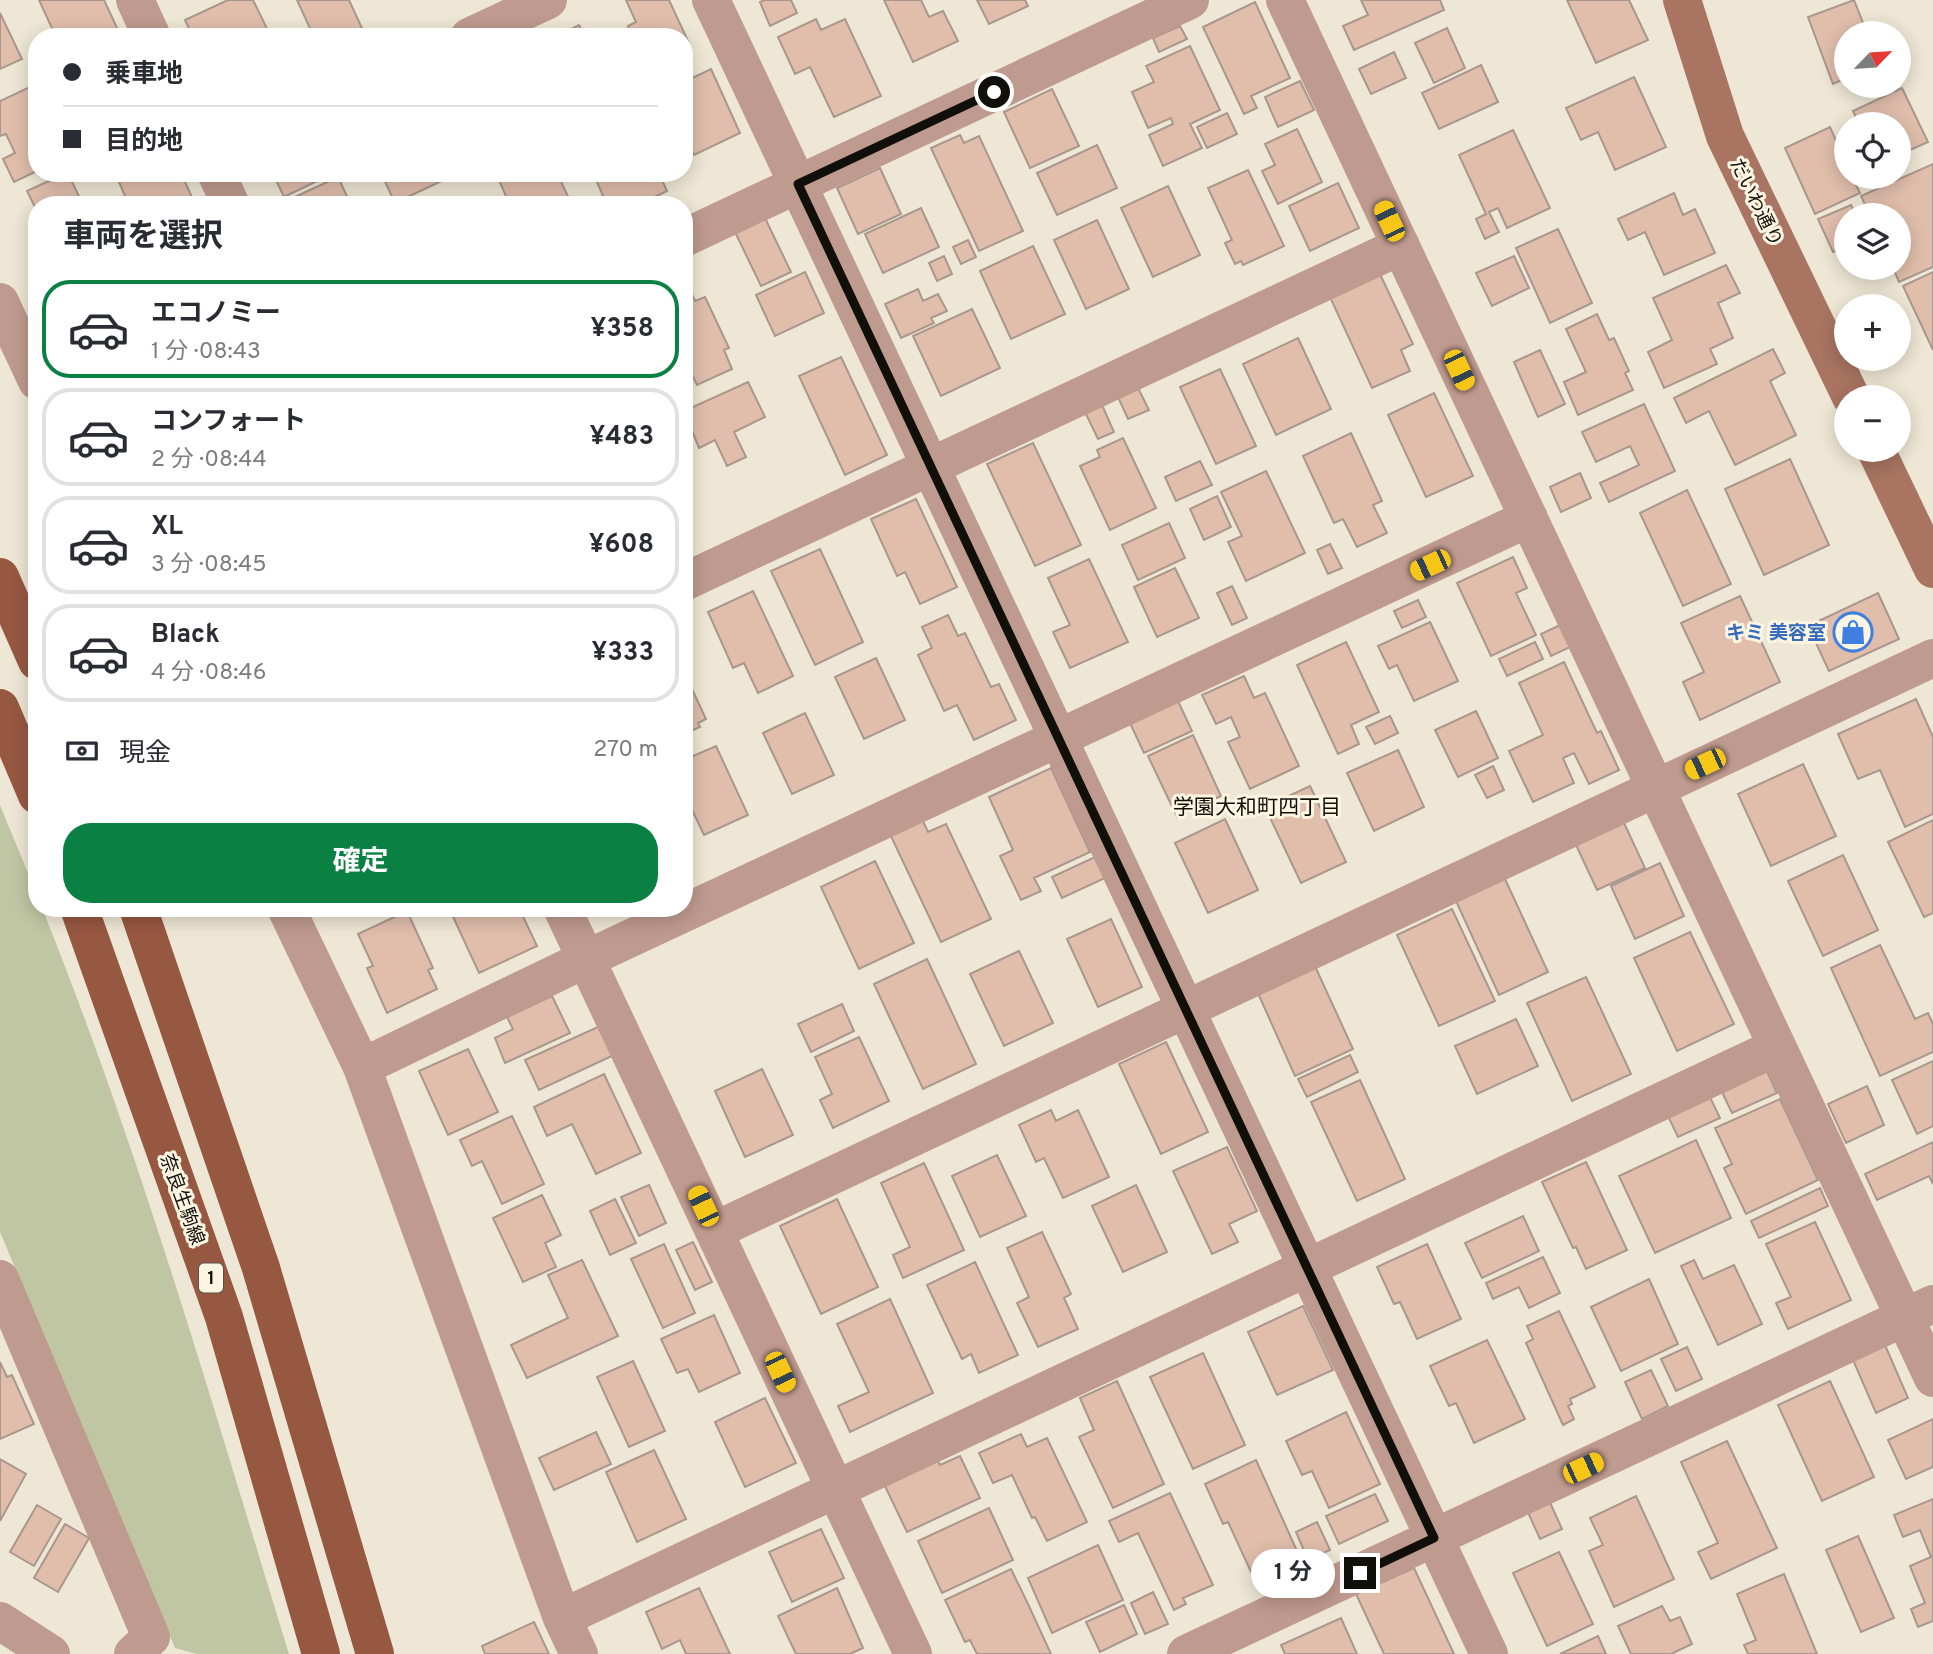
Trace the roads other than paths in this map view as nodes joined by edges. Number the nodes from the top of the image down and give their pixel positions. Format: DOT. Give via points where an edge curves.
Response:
graph roads {
  1 [pos="135,0"];
  2 [pos="548,0"];
  3 [pos="711,0"];
  4 [pos="1189,0"];
  5 [pos="1285,0"];
  6 [pos="1682,0"];
  7 [pos="148,28"];
  8 [pos="488,28"];
  9 [pos="798,184"];
  10 [pos="693,234"];
  11 [pos="1401,246"];
  12 [pos="0,302"];
  13 [pos="28,362"];
  14 [pos="1845,385"];
  15 [pos="1882,462"];
  16 [pos="931,467"];
  17 [pos="1529,519"];
  18 [pos="1933,569"];
  19 [pos="0,577"];
  20 [pos="693,578"];
  21 [pos="28,641"];
  22 [pos="1933,658"];
  23 [pos="0,708"];
  24 [pos="1058,738"];
  25 [pos="28,774"];
  26 [pos="1655,787"];
  27 [pos="693,909"];
  28 [pos="82,917"];
  29 [pos="141,917"];
  30 [pos="290,917"];
  31 [pos="566,917"];
  32 [pos="676,917"];
  33 [pos="586,959"];
  34 [pos="1186,1010"];
  35 [pos="1777,1047"];
  36 [pos="362,1067"];
  37 [pos="714,1231"];
  38 [pos="1307,1268"];
  39 [pos="0,1279"];
  40 [pos="1919,1311"];
  41 [pos="1933,1378"];
  42 [pos="836,1490"];
  43 [pos="1434,1538"];
  44 [pos="562,1618"];
  45 [pos="0,1621"];
  46 [pos="51,1654"];
  47 [pos="133,1654"];
  48 [pos="321,1654"];
  49 [pos="375,1654"];
  50 [pos="579,1654"];
  51 [pos="914,1654"];
  52 [pos="1186,1654"];
  53 [pos="1489,1654"];
  1 -- 7 [label="street"];
  2 -- 8 [label="street"];
  3 -- 9 [label="street"];
  4 -- 9 [label="street"];
  5 -- 11 [label="street"];
  6 -- 14 [label="street, だいわ通り" via="1725,136"];
  9 -- 10 [label="street"];
  9 -- 16 [label="street"];
  11 -- 16 [label="street"];
  11 -- 17 [label="street"];
  12 -- 13 [label="street"];
  15 -- 18 [label="street"];
  16 -- 20 [label="street"];
  16 -- 24 [label="street"];
  17 -- 24 [label="street"];
  17 -- 26 [label="street"];
  19 -- 21 [label="main road"];
  22 -- 26 [label="street"];
  23 -- 25 [label="main road"];
  24 -- 27 [label="street"];
  24 -- 34 [label="street"];
  26 -- 34 [label="street"];
  26 -- 35 [label="street"];
  28 -- 48 [label="main road, 奈良生駒線 / 1" via="224,1317"];
  29 -- 49 [label="main road" via="261,1268"];
  30 -- 36 [label="street"];
  31 -- 33 [label="street"];
  32 -- 33 [label="street"];
  33 -- 36 [label="street"];
  33 -- 37 [label="street"];
  34 -- 37 [label="street"];
  34 -- 38 [label="street"];
  35 -- 38 [label="street"];
  35 -- 40 [label="street"];
  36 -- 44 [label="street"];
  37 -- 42 [label="street"];
  38 -- 42 [label="street"];
  38 -- 43 [label="street"];
  39 -- 47 [label="street" via="151,1637"];
  40 -- 41 [label="street"];
  40 -- 43 [label="street"];
  42 -- 44 [label="street"];
  42 -- 51 [label="street"];
  43 -- 52 [label="street"];
  43 -- 53 [label="street"];
  44 -- 50 [label="street"];
  45 -- 46 [label="street"];
}
